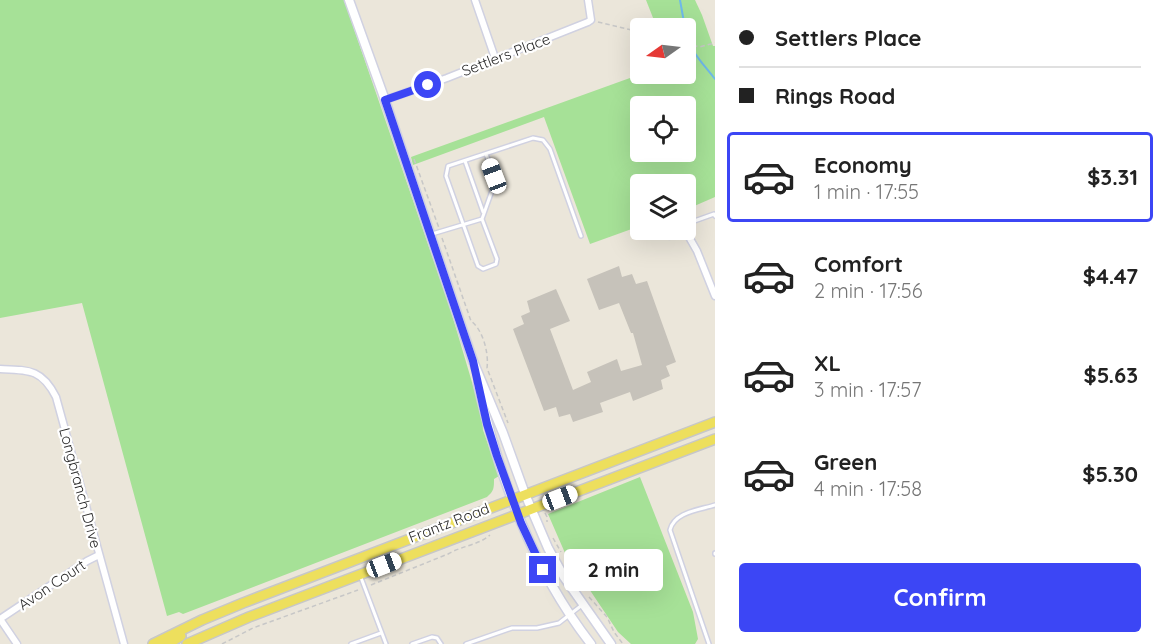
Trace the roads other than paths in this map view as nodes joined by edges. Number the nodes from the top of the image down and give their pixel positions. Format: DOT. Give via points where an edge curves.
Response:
graph roads {
  1 [pos="349,0"];
  2 [pos="475,0"];
  3 [pos="588,0"];
  4 [pos="495,58"];
  5 [pos="385,100"];
  6 [pos="486,154"];
  7 [pos="465,161"];
  8 [pos="484,214"];
  9 [pos="715,214"];
  10 [pos="482,219"];
  11 [pos="696,221"];
  12 [pos="464,225"];
  13 [pos="431,235"];
  14 [pos="581,236"];
  15 [pos="690,240"];
  16 [pos="715,296"];
  17 [pos="473,361"];
  18 [pos="0,369"];
  19 [pos="715,422"];
  20 [pos="715,439"];
  21 [pos="525,495"];
  22 [pos="513,499"];
  23 [pos="715,506"];
  24 [pos="535,511"];
  25 [pos="518,514"];
  26 [pos="99,555"];
  27 [pos="360,575"];
  28 [pos="582,605"];
  29 [pos="569,615"];
  30 [pos="196,622"];
  31 [pos="381,633"];
  32 [pos="472,643"];
  33 [pos="17,644"];
  34 [pos="124,644"];
  35 [pos="153,644"];
  36 [pos="168,644"];
  37 [pos="188,644"];
  38 [pos="351,644"];
  39 [pos="386,644"];
  40 [pos="412,644"];
  41 [pos="441,644"];
  42 [pos="466,644"];
  43 [pos="591,644"];
  44 [pos="611,644"];
  45 [pos="709,644"];
  1 -- 5 [label="main road"];
  2 -- 4 [label="street"];
  3 -- 4 [label="street, Settlers Place" via="591,20"];
  4 -- 5 [label="street, Settlers Place"];
  5 -- 13 [label="main road"];
  6 -- 7 [label="lane"];
  6 -- 8 [label="lane" via="494,185"];
  6 -- 14 [label="lane" via="533,138 543,140 550,149"];
  7 -- 8 [label="lane"];
  7 -- 12 [label="lane" via="448,166 446,176"];
  8 -- 10 [label="lane"];
  9 -- 11 [label="lane"];
  10 -- 12 [label="lane"];
  10 -- 12 [label="lane" via="497,259 496,264 483,269 478,266"];
  12 -- 13 [label="lane"];
  13 -- 17 [label="main road"];
  15 -- 16 [label="street"];
  17 -- 21 [label="main road"];
  17 -- 22 [label="main road" via="487,424"];
  18 -- 26 [label="street, Longbranch Drive" via="31,371 50,384"];
  19 -- 21 [label="main road, Frantz Road"];
  20 -- 24 [label="main road, Frantz Road"];
  21 -- 22 [label="main road, Frantz Road"];
  21 -- 24 [label="main road"];
  22 -- 25 [label="main road"];
  22 -- 30 [label="main road, Frantz Road"];
  23 -- 45 [label="lane" via="678,517 670,530"];
  24 -- 25 [label="main road, Frantz Road"];
  24 -- 28 [label="main road" via="559,567"];
  25 -- 27 [label="main road, Frantz Road"];
  25 -- 29 [label="main road" via="536,557"];
  26 -- 33 [label="street, Avon Court" via="0,619"];
  26 -- 34 [label="street, Longbranch Drive"];
  27 -- 31 [label="lane"];
  27 -- 37 [label="main road, Frantz Road"];
  28 -- 29 [label="lane"];
  28 -- 44 [label="main road"];
  29 -- 32 [label="lane" via="559,622 537,628 512,628"];
  29 -- 43 [label="main road"];
  30 -- 35 [label="main road, Frantz Road"];
  30 -- 36 [label="main road"];
  31 -- 38 [label="lane"];
  31 -- 39 [label="lane"];
  32 -- 42 [label="lane"];
  40 -- 41 [label="lane" via="437,638"];
}
